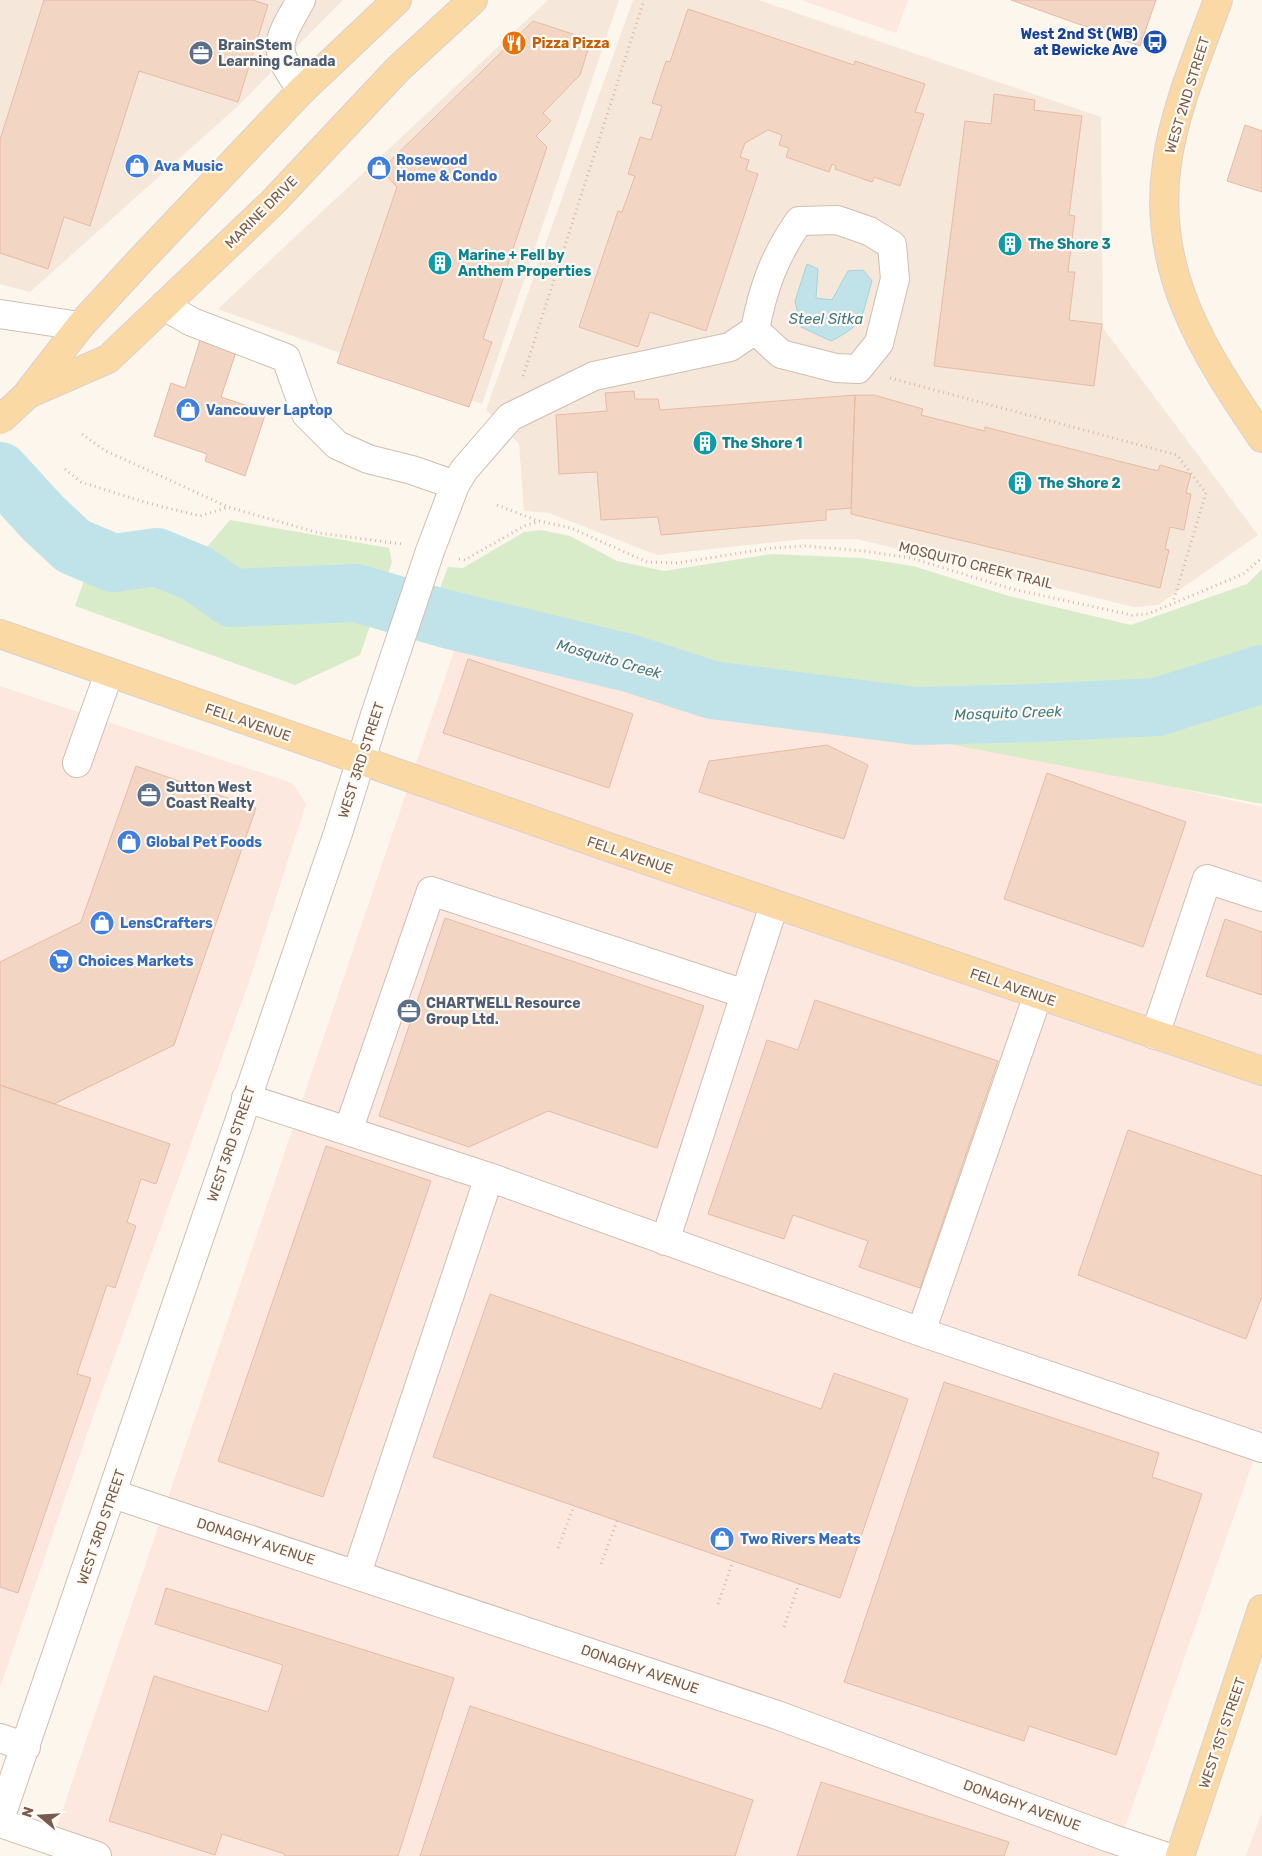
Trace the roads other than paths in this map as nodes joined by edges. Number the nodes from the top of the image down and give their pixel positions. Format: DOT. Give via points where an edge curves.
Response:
graph roads {
  1 [pos="301,0"];
  2 [pos="397,0"];
  3 [pos="473,0"];
  4 [pos="1218,0"];
  5 [pos="302,90"];
  6 [pos="164,306"];
  7 [pos="0,314"];
  8 [pos="80,326"];
  9 [pos="755,330"];
  10 [pos="28,394"];
  11 [pos="0,420"];
  12 [pos="1262,438"];
  13 [pos="459,477"];
  14 [pos="0,634"];
  15 [pos="109,673"];
  16 [pos="361,761"];
  17 [pos="77,764"];
  18 [pos="1262,897"];
  19 [pos="774,904"];
  20 [pos="745,994"];
  21 [pos="1038,995"];
  22 [pos="1155,1035"];
  23 [pos="1262,1071"];
  24 [pos="246,1098"];
  25 [pos="348,1132"];
  26 [pos="489,1177"];
  27 [pos="665,1240"];
  28 [pos="921,1332"];
  29 [pos="1262,1448"];
  30 [pos="113,1494"];
  31 [pos="357,1573"];
  32 [pos="1262,1609"];
  33 [pos="1256,1650"];
  34 [pos="0,1738"];
  35 [pos="26,1747"];
  36 [pos="0,1819"];
  37 [pos="0,1823"];
  38 [pos="96,1856"];
  39 [pos="1164,1856"];
  40 [pos="1180,1856"];
  1 -- 5 [label="street" via="286,25 279,52"];
  2 -- 5 [label="main road, MARINE DRIVE"];
  3 -- 6 [label="main road, MARINE DRIVE" via="398,70 272,203"];
  4 -- 12 [label="main road, WEST 2ND STREET" via="1171,142 1163,190 1164,216 1178,288 1193,326 1218,373"];
  5 -- 8 [label="main road, MARINE DRIVE"];
  6 -- 10 [label="main road, MARINE DRIVE" via="108,359"];
  6 -- 13 [label="street" via="192,322 286,358 306,414 336,444 368,459"];
  7 -- 8 [label="street"];
  8 -- 10 [label="main road, MARINE DRIVE"];
  9 -- 9 [label="street" via="761,301 780,248 799,221 837,220 869,230 892,245 895,279 879,343 858,369 836,368 781,354"];
  9 -- 13 [label="street" via="730,347 594,376 510,417"];
  10 -- 11 [label="main road, MARINE DRIVE, bridge"];
  13 -- 16 [label="street, WEST 3RD STREET"];
  14 -- 15 [label="main road, FELL AVENUE"];
  15 -- 16 [label="main road, FELL AVENUE"];
  15 -- 17 [label="street"];
  16 -- 19 [label="main road, FELL AVENUE"];
  16 -- 24 [label="street, WEST 3RD STREET"];
  18 -- 22 [label="street" via="1207,879"];
  19 -- 20 [label="street"];
  19 -- 21 [label="main road, FELL AVENUE"];
  20 -- 25 [label="street" via="431,891"];
  20 -- 27 [label="street"];
  21 -- 22 [label="main road, FELL AVENUE"];
  21 -- 28 [label="street"];
  22 -- 23 [label="main road, FELL AVENUE"];
  24 -- 25 [label="street"];
  24 -- 30 [label="street, WEST 3RD STREET"];
  25 -- 26 [label="street"];
  26 -- 27 [label="street"];
  26 -- 31 [label="street"];
  27 -- 28 [label="street"];
  28 -- 29 [label="street"];
  30 -- 31 [label="street, DONAGHY AVENUE"];
  30 -- 35 [label="street, WEST 3RD STREET"];
  31 -- 39 [label="street, DONAGHY AVENUE" via="777,1715"];
  32 -- 33 [label="main road, WEST 1ST STREET"];
  33 -- 40 [label="main road, WEST 1ST STREET"];
  34 -- 35 [label="street"];
  35 -- 36 [label="street, WEST 3RD STREET"];
  37 -- 38 [label="street"];
}
